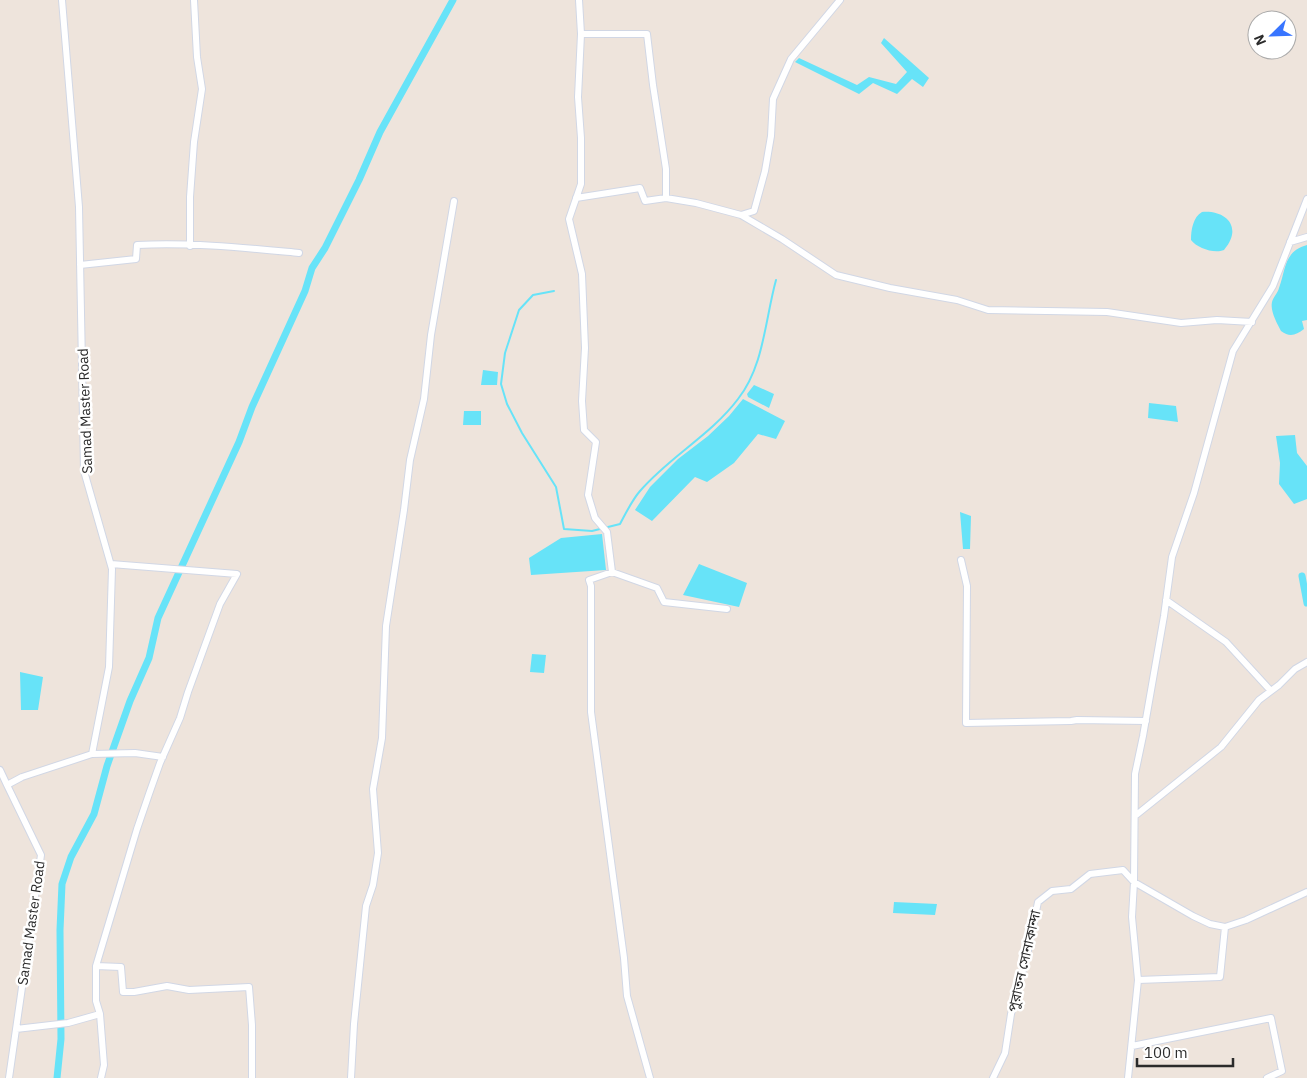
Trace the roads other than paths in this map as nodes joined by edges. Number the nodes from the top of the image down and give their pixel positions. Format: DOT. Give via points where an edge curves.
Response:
graph roads {
  1 [pos="62,0"];
  2 [pos="194,0"];
  3 [pos="579,0"];
  4 [pos="840,0"];
  5 [pos="582,34"];
  6 [pos="576,198"];
  7 [pos="666,198"];
  8 [pos="1307,199"];
  9 [pos="454,201"];
  10 [pos="741,215"];
  11 [pos="1307,237"];
  12 [pos="1290,242"];
  13 [pos="190,246"];
  14 [pos="299,253"];
  15 [pos="80,265"];
  16 [pos="1252,322"];
  17 [pos="961,560"];
  18 [pos="110,564"];
  19 [pos="612,572"];
  20 [pos="1166,600"];
  21 [pos="727,609"];
  22 [pos="1307,662"];
  23 [pos="1271,691"];
  24 [pos="1146,721"];
  25 [pos="95,754"];
  26 [pos="163,757"];
  27 [pos="0,770"];
  28 [pos="7,785"];
  29 [pos="1135,816"];
  30 [pos="1134,882"];
  31 [pos="1307,892"];
  32 [pos="1225,927"];
  33 [pos="96,966"];
  34 [pos="1138,980"];
  35 [pos="100,1014"];
  36 [pos="16,1029"];
  37 [pos="1132,1046"];
  38 [pos="9,1078"];
  39 [pos="100,1078"];
  40 [pos="252,1078"];
  41 [pos="352,1078"];
  42 [pos="650,1078"];
  43 [pos="993,1078"];
  44 [pos="1128,1078"];
  45 [pos="1267,1078"];
  1 -- 15 [label="street, Samad Master Road" via="73,119"];
  2 -- 13 [label="street" via="202,89 194,142"];
  3 -- 5 [label="street"];
  4 -- 10 [label="street" via="791,59 773,99 772,136 754,211"];
  5 -- 6 [label="street" via="578,97 581,184"];
  5 -- 7 [label="street" via="647,34 666,169"];
  6 -- 7 [label="street" via="640,188 645,201"];
  6 -- 19 [label="street" via="569,219 582,274 586,348 582,401 584,430 596,442 588,495 595,518 607,532"];
  7 -- 10 [label="street"];
  8 -- 12 [label="street"];
  9 -- 41 [label="street" via="431,334 424,398 410,460 386,626 382,738 373,789 378,853 366,906"];
  10 -- 16 [label="street" via="836,275 956,300 988,310 1107,312 1181,323"];
  11 -- 12 [label="street"];
  12 -- 16 [label="street" via="1273,286"];
  13 -- 14 [label="street"];
  13 -- 15 [label="street" via="137,245 136,260"];
  15 -- 18 [label="street, Samad Master Road" via="84,471"];
  16 -- 20 [label="street" via="1233,351 1194,493 1172,557"];
  17 -- 24 [label="street" via="967,586 966,723"];
  18 -- 25 [label="street, Samad Master Road" via="109,667"];
  18 -- 26 [label="street" via="237,574 220,604"];
  19 -- 21 [label="street" via="657,588 664,602"];
  19 -- 42 [label="street" via="589,580 592,586 591,712 627,996"];
  20 -- 23 [label="street" via="1226,642"];
  20 -- 24 [label="street"];
  22 -- 23 [label="street" via="1294,669"];
  23 -- 29 [label="street" via="1259,700 1221,747"];
  24 -- 29 [label="street" via="1134,774"];
  25 -- 26 [label="street" via="135,753"];
  25 -- 28 [label="street" via="22,777"];
  26 -- 33 [label="street" via="137,829"];
  27 -- 28 [label="street, Samad Master Road"];
  28 -- 36 [label="street, Samad Master Road" via="42,855"];
  29 -- 30 [label="street"];
  30 -- 32 [label="street, পুরাতন সোনাকান্দা" via="1193,916"];
  30 -- 34 [label="street" via="1132,917"];
  30 -- 43 [label="street, পুরাতন সোনাকান্দা" via="1123,870 1090,874 1071,889 1052,890 1038,902 1005,1053"];
  31 -- 32 [label="street"];
  32 -- 34 [label="street" via="1220,977"];
  33 -- 35 [label="street" via="96,1001"];
  33 -- 40 [label="street" via="120,967 123,992 167,986 189,990 249,987"];
  34 -- 37 [label="street"];
  35 -- 36 [label="street" via="68,1023"];
  35 -- 39 [label="street" via="104,1064"];
  36 -- 38 [label="street, Samad Master Road"];
  37 -- 44 [label="street"];
  37 -- 45 [label="street" via="1270,1018 1282,1071"];
}
